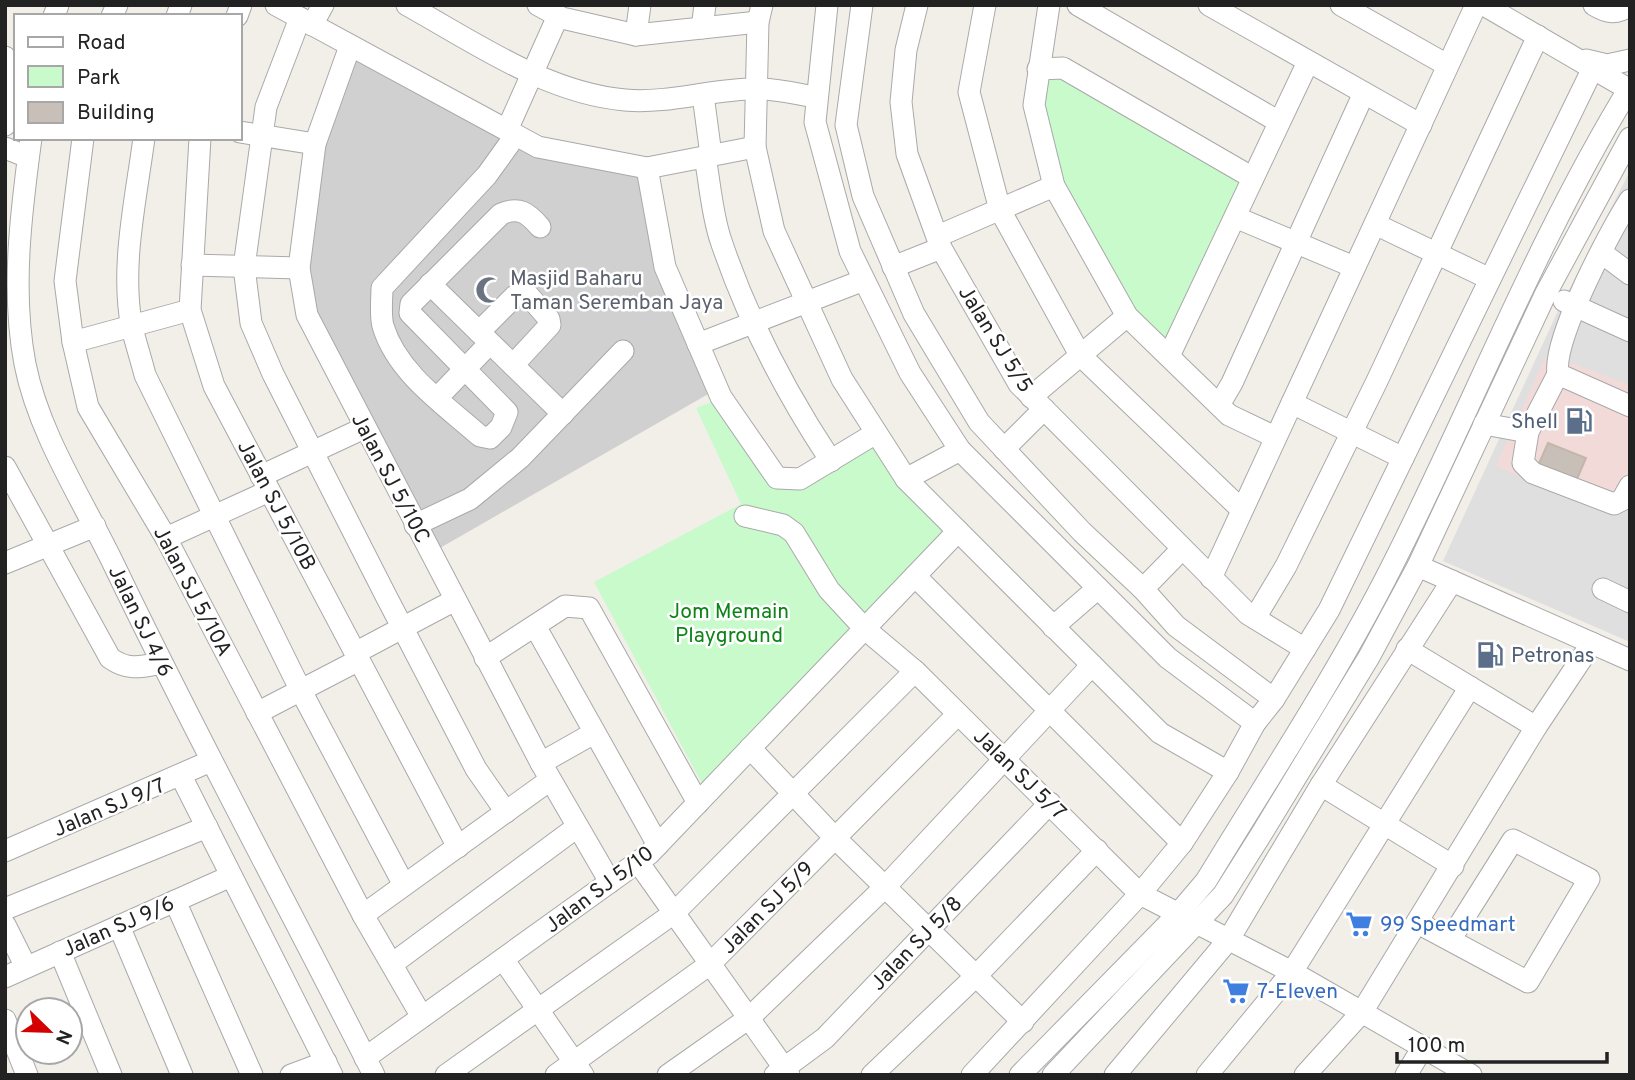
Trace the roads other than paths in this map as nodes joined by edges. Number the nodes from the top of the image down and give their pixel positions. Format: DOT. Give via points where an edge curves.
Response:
graph roads {
  1 [pos="276,5"];
  2 [pos="323,5"];
  3 [pos="407,5"];
  4 [pos="538,5"];
  5 [pos="640,5"];
  6 [pos="705,5"];
  7 [pos="827,5"];
  8 [pos="862,5"];
  9 [pos="917,5"];
  10 [pos="985,5"];
  11 [pos="1078,5"];
  12 [pos="1209,5"];
  13 [pos="1341,5"];
  14 [pos="1476,5"];
  15 [pos="1484,5"];
  16 [pos="1630,5"];
  17 [pos="1041,7"];
  18 [pos="1600,9"];
  19 [pos="760,14"];
  20 [pos="1247,14"];
  21 [pos="558,16"];
  22 [pos="306,22"];
  23 [pos="702,28"];
  24 [pos="636,35"];
  25 [pos="1538,36"];
  26 [pos="350,46"];
  27 [pos="1630,60"];
  28 [pos="1308,62"];
  29 [pos="1586,63"];
  30 [pos="1447,65"];
  31 [pos="12,67"];
  32 [pos="1038,69"];
  33 [pos="532,73"];
  34 [pos="758,89"];
  35 [pos="1629,89"];
  36 [pos="1364,93"];
  37 [pos="703,95"];
  38 [pos="816,97"];
  39 [pos="1279,122"];
  40 [pos="5,125"];
  41 [pos="1421,125"];
  42 [pos="242,132"];
  43 [pos="511,133"];
  44 [pos="262,135"];
  45 [pos="1630,138"];
  46 [pos="83,140"];
  47 [pos="141,140"];
  48 [pos="200,140"];
  49 [pos="315,144"];
  50 [pos="30,147"];
  51 [pos="755,147"];
  52 [pos="5,148"];
  53 [pos="708,156"];
  54 [pos="647,168"];
  55 [pos="1253,178"];
  56 [pos="1054,186"];
  57 [pos="1630,200"];
  58 [pos="1000,210"];
  59 [pos="1235,217"];
  60 [pos="1374,224"];
  61 [pos="540,227"];
  62 [pos="940,242"];
  63 [pos="1296,243"];
  64 [pos="1437,253"];
  65 [pos="1602,253"];
  66 [pos="192,265"];
  67 [pos="244,267"];
  68 [pos="893,267"];
  69 [pos="1354,267"];
  70 [pos="299,268"];
  71 [pos="1630,274"];
  72 [pos="1490,279"];
  73 [pos="864,280"];
  74 [pos="430,284"];
  75 [pos="1546,293"];
  76 [pos="807,304"];
  77 [pos="1575,306"];
  78 [pos="190,310"];
  79 [pos="1127,316"];
  80 [pos="755,323"];
  81 [pos="132,326"];
  82 [pos="1630,331"];
  83 [pos="484,338"];
  84 [pos="73,342"];
  85 [pos="698,344"];
  86 [pos="623,351"];
  87 [pos="1080,355"];
  88 [pos="1169,356"];
  89 [pos="513,365"];
  90 [pos="466,368"];
  91 [pos="15,369"];
  92 [pos="1558,374"];
  93 [pos="437,398"];
  94 [pos="1037,403"];
  95 [pos="1292,403"];
  96 [pos="1219,405"];
  97 [pos="1630,406"];
  98 [pos="563,414"];
  99 [pos="1485,424"];
  100 [pos="364,428"];
  101 [pos="1352,431"];
  102 [pos="1528,432"];
  103 [pos="876,433"];
  104 [pos="1275,438"];
  105 [pos="1004,449"];
  106 [pos="960,450"];
  107 [pos="313,452"];
  108 [pos="1403,458"];
  109 [pos="831,461"];
  110 [pos="5,467"];
  111 [pos="906,479"];
  112 [pos="265,483"];
  113 [pos="1630,486"];
  114 [pos="1242,510"];
  115 [pos="745,516"];
  116 [pos="216,517"];
  117 [pos="415,525"];
  118 [pos="95,526"];
  119 [pos="957,531"];
  120 [pos="166,538"];
  121 [pos="47,547"];
  122 [pos="1182,549"];
  123 [pos="5,563"];
  124 [pos="1418,566"];
  125 [pos="915,576"];
  126 [pos="1211,578"];
  127 [pos="1452,581"];
  128 [pos="1098,588"];
  129 [pos="1143,589"];
  130 [pos="1603,589"];
  131 [pos="455,600"];
  132 [pos="1630,602"];
  133 [pos="1255,618"];
  134 [pos="536,626"];
  135 [pos="1053,626"];
  136 [pos="403,628"];
  137 [pos="865,629"];
  138 [pos="1592,643"];
  139 [pos="1305,649"];
  140 [pos="1407,649"];
  141 [pos="357,657"];
  142 [pos="485,658"];
  143 [pos="1630,660"];
  144 [pos="161,663"];
  145 [pos="1092,665"];
  146 [pos="915,671"];
  147 [pos="1470,687"];
  148 [pos="302,691"];
  149 [pos="1274,699"];
  150 [pos="1049,710"];
  151 [pos="257,713"];
  152 [pos="958,714"];
  153 [pos="1255,723"];
  154 [pos="1536,727"];
  155 [pos="594,733"];
  156 [pos="750,748"];
  157 [pos="1004,759"];
  158 [pos="211,761"];
  159 [pos="545,772"];
  160 [pos="1228,772"];
  161 [pos="181,776"];
  162 [pos="1321,785"];
  163 [pos="794,794"];
  164 [pos="698,803"];
  165 [pos="1050,803"];
  166 [pos="506,812"];
  167 [pos="1386,824"];
  168 [pos="207,827"];
  169 [pos="577,827"];
  170 [pos="1471,836"];
  171 [pos="835,838"];
  172 [pos="1182,843"];
  173 [pos="658,845"];
  174 [pos="458,847"];
  175 [pos="1097,850"];
  176 [pos="5,851"];
  177 [pos="1504,854"];
  178 [pos="638,862"];
  179 [pos="1453,866"];
  180 [pos="231,876"];
  181 [pos="610,882"];
  182 [pos="404,885"];
  183 [pos="885,887"];
  184 [pos="1140,894"];
  185 [pos="175,901"];
  186 [pos="5,909"];
  187 [pos="674,912"];
  188 [pos="363,915"];
  189 [pos="1187,919"];
  190 [pos="1418,923"];
  191 [pos="5,925"];
  192 [pos="119,926"];
  193 [pos="929,929"];
  194 [pos="1229,939"];
  195 [pos="1450,940"];
  196 [pos="60,952"];
  197 [pos="503,959"];
  198 [pos="391,964"];
  199 [pos="710,964"];
  200 [pos="26,967"];
  201 [pos="1292,972"];
  202 [pos="976,976"];
  203 [pos="5,977"];
  204 [pos="537,1009"];
  205 [pos="1362,1012"];
  206 [pos="422,1017"];
  207 [pos="749,1018"];
  208 [pos="5,1020"];
  209 [pos="1024,1022"];
  210 [pos="1423,1047"];
  211 [pos="369,1066"];
  212 [pos="329,1068"];
  213 [pos="578,1068"];
  214 [pos="783,1072"];
  215 [pos="27,1075"];
  216 [pos="111,1075"];
  217 [pos="182,1075"];
  218 [pos="252,1075"];
  219 [pos="291,1075"];
  220 [pos="446,1075"];
  221 [pos="555,1075"];
  222 [pos="668,1075"];
  223 [pos="872,1075"];
  224 [pos="972,1075"];
  225 [pos="1020,1075"];
  226 [pos="1053,1075"];
  227 [pos="1115,1075"];
  228 [pos="1207,1075"];
  229 [pos="1305,1075"];
  230 [pos="1406,1075"];
  231 [pos="1471,1075"];
  1 -- 22 [label="street"];
  2 -- 22 [label="street"];
  3 -- 33 [label="street"];
  4 -- 21 [label="street"];
  5 -- 24 [label="street"];
  6 -- 23 [label="street"];
  7 -- 38 [label="street"];
  8 -- 68 [label="street" via="846,125 863,196"];
  9 -- 62 [label="street, Jalan SJ 5/5" via="906,50 901,102 907,153"];
  10 -- 58 [label="street" via="969,92"];
  11 -- 39 [label="street"];
  12 -- 20 [label="street"];
  13 -- 30 [label="street"];
  14 -- 30 [label="street"];
  15 -- 25 [label="street"];
  16 -- 18 [label="street" via="1621,12"];
  17 -- 32 [label="street"];
  19 -- 23 [label="street"];
  19 -- 34 [label="street"];
  20 -- 28 [label="street"];
  21 -- 24 [label="street"];
  21 -- 33 [label="street"];
  22 -- 26 [label="street"];
  22 -- 44 [label="street" via="266,107"];
  23 -- 24 [label="street"];
  25 -- 29 [label="street"];
  25 -- 64 [label="street"];
  26 -- 43 [label="street"];
  26 -- 49 [label="street, Jalan SJ 5/10C"];
  27 -- 29 [label="street"];
  28 -- 36 [label="street"];
  28 -- 39 [label="street"];
  29 -- 35 [label="street"];
  29 -- 72 [label="street"];
  30 -- 41 [label="street"];
  31 -- 40 [label="street"];
  32 -- 55 [label="street" via="1063,68"];
  32 -- 56 [label="street" via="1034,105"];
  33 -- 37 [label="street" via="584,92 625,100"];
  33 -- 43 [label="street"];
  34 -- 37 [label="street"];
  34 -- 38 [label="street"];
  34 -- 51 [label="street"];
  35 -- 189 [label="street" via="1560,215 1392,567"];
  36 -- 41 [label="street"];
  36 -- 63 [label="street"];
  37 -- 53 [label="street"];
  38 -- 73 [label="street" via="816,122 829,175 850,251"];
  39 -- 55 [label="street"];
  41 -- 60 [label="street"];
  42 -- 44 [label="street"];
  43 -- 54 [label="street" via="538,147"];
  43 -- 93 [label="street" via="487,175 382,288 382,325 398,357"];
  44 -- 49 [label="street"];
  44 -- 67 [label="street"];
  45 -- 75 [label="street"];
  46 -- 84 [label="street, Jalan SJ 5/10A" via="65,281"];
  47 -- 81 [label="street" via="128,283"];
  48 -- 66 [label="street, Jalan SJ 5/10B"];
  49 -- 70 [label="street, Jalan SJ 5/10C"];
  50 -- 52 [label="street"];
  50 -- 91 [label="street, Jalan SJ 4/6"];
  51 -- 53 [label="street"];
  51 -- 76 [label="street" via="774,231"];
  53 -- 54 [label="street"];
  53 -- 80 [label="street" via="720,239"];
  54 -- 85 [label="street" via="665,267"];
  55 -- 59 [label="street"];
  56 -- 58 [label="street"];
  56 -- 79 [label="street"];
  57 -- 65 [label="street"];
  58 -- 62 [label="street"];
  58 -- 87 [label="street"];
  59 -- 63 [label="street"];
  59 -- 88 [label="street"];
  60 -- 64 [label="street"];
  60 -- 69 [label="street"];
  61 -- 74 [label="street" via="527,213 513,209 501,214"];
  62 -- 68 [label="street"];
  62 -- 94 [label="street, Jalan SJ 5/5" via="1019,384"];
  63 -- 69 [label="street"];
  63 -- 96 [label="street"];
  64 -- 72 [label="street"];
  64 -- 101 [label="street"];
  65 -- 71 [label="street"];
  65 -- 77 [label="street"];
  66 -- 67 [label="street"];
  66 -- 78 [label="street, Jalan SJ 5/10B"];
  67 -- 70 [label="street"];
  67 -- 107 [label="street" via="251,323"];
  68 -- 105 [label="street" via="927,336 979,422"];
  69 -- 95 [label="street"];
  70 -- 100 [label="street, Jalan SJ 5/10C" via="307,315"];
  72 -- 108 [label="street"];
  73 -- 76 [label="street"];
  73 -- 106 [label="street" via="910,373"];
  74 -- 83 [label="street"];
  74 -- 90 [label="street" via="411,304 410,313"];
  75 -- 77 [label="street"];
  75 -- 99 [label="street"];
  76 -- 80 [label="street"];
  76 -- 103 [label="street" via="842,379"];
  77 -- 82 [label="street"];
  77 -- 92 [label="street" via="1556,364"];
  78 -- 81 [label="street"];
  78 -- 112 [label="street, Jalan SJ 5/10B" via="214,386"];
  79 -- 87 [label="street"];
  79 -- 88 [label="street"];
  80 -- 85 [label="street"];
  80 -- 109 [label="street" via="781,379"];
  81 -- 84 [label="street"];
  81 -- 116 [label="street" via="145,375"];
  83 -- 89 [label="street"];
  83 -- 89 [label="street" via="515,296 528,295 550,319 550,325"];
  83 -- 90 [label="street"];
  84 -- 120 [label="street, Jalan SJ 5/10A" via="88,407"];
  85 -- 109 [label="street" via="721,397 777,478 800,480"];
  86 -- 98 [label="street"];
  87 -- 94 [label="street"];
  87 -- 114 [label="street"];
  88 -- 96 [label="street"];
  89 -- 98 [label="street"];
  90 -- 93 [label="street"];
  90 -- 93 [label="street" via="507,412 501,427 489,438 480,436"];
  91 -- 118 [label="street, Jalan SJ 4/6"];
  92 -- 97 [label="street"];
  92 -- 102 [label="street"];
  94 -- 105 [label="street"];
  94 -- 122 [label="street, Jalan SJ 5/5"];
  95 -- 101 [label="street"];
  95 -- 104 [label="street"];
  96 -- 104 [label="street" via="1229,415"];
  98 -- 117 [label="street" via="470,499"];
  99 -- 102 [label="street"];
  99 -- 124 [label="street"];
  100 -- 107 [label="street"];
  100 -- 117 [label="street, Jalan SJ 5/10C"];
  101 -- 108 [label="street"];
  101 -- 133 [label="street" via="1286,566"];
  102 -- 113 [label="street" via="1523,463 1534,473 1614,503 1622,500"];
  103 -- 109 [label="street"];
  103 -- 111 [label="street"];
  104 -- 114 [label="street"];
  105 -- 129 [label="street"];
  106 -- 111 [label="street"];
  106 -- 128 [label="street"];
  107 -- 112 [label="street"];
  107 -- 136 [label="street"];
  108 -- 139 [label="street" via="1329,610"];
  110 -- 121 [label="street"];
  111 -- 119 [label="street"];
  112 -- 116 [label="street"];
  112 -- 141 [label="street, Jalan SJ 5/10B"];
  114 -- 126 [label="street"];
  115 -- 137 [label="street, Jalan SJ 5/7" via="783,525 794,533 829,590"];
  116 -- 120 [label="street"];
  116 -- 148 [label="street"];
  117 -- 131 [label="street, Jalan SJ 5/10C"];
  118 -- 121 [label="street"];
  118 -- 144 [label="street, Jalan SJ 4/6"];
  119 -- 125 [label="street, Jalan SJ 5/10"];
  119 -- 135 [label="street"];
  120 -- 151 [label="street, Jalan SJ 5/10A"];
  121 -- 123 [label="street"];
  121 -- 144 [label="street" via="110,658 122,667"];
  122 -- 126 [label="street, Jalan SJ 5/5"];
  122 -- 129 [label="street"];
  124 -- 127 [label="street"];
  124 -- 189 [label="street" via="1369,657 1223,895"];
  125 -- 137 [label="street, Jalan SJ 5/10"];
  125 -- 150 [label="street"];
  126 -- 133 [label="street, Jalan SJ 5/5"];
  127 -- 138 [label="street"];
  127 -- 140 [label="street"];
  128 -- 135 [label="street"];
  128 -- 153 [label="street" via="1168,658"];
  129 -- 149 [label="street" via="1176,626"];
  130 -- 132 [label="street"];
  131 -- 136 [label="street"];
  131 -- 142 [label="street, Jalan SJ 5/10C"];
  133 -- 139 [label="street, Jalan SJ 5/5"];
  134 -- 142 [label="street"];
  134 -- 155 [label="street"];
  134 -- 164 [label="street" via="565,606 589,608"];
  135 -- 145 [label="street"];
  136 -- 141 [label="street"];
  136 -- 166 [label="street" via="477,769"];
  137 -- 146 [label="street, Jalan SJ 5/7"];
  137 -- 156 [label="street, Jalan SJ 5/10"];
  138 -- 143 [label="street"];
  138 -- 154 [label="street"];
  139 -- 149 [label="street"];
  140 -- 147 [label="street"];
  140 -- 162 [label="street"];
  141 -- 148 [label="street"];
  141 -- 174 [label="street, Jalan SJ 5/10B"];
  142 -- 159 [label="street, Jalan SJ 5/10C"];
  144 -- 158 [label="street, Jalan SJ 4/6"];
  145 -- 150 [label="street"];
  145 -- 160 [label="street" via="1160,733"];
  146 -- 152 [label="street, Jalan SJ 5/7"];
  146 -- 163 [label="street"];
  147 -- 154 [label="street"];
  147 -- 167 [label="street"];
  148 -- 151 [label="street"];
  148 -- 182 [label="street"];
  149 -- 153 [label="street"];
  150 -- 157 [label="street"];
  150 -- 172 [label="street"];
  151 -- 188 [label="street, Jalan SJ 5/10A"];
  152 -- 157 [label="street, Jalan SJ 5/7"];
  152 -- 171 [label="street, Jalan SJ 5/9"];
  153 -- 160 [label="street"];
  154 -- 170 [label="street"];
  155 -- 159 [label="street"];
  155 -- 173 [label="street"];
  156 -- 163 [label="street"];
  156 -- 164 [label="street, Jalan SJ 5/10"];
  157 -- 165 [label="street, Jalan SJ 5/7"];
  157 -- 183 [label="street"];
  158 -- 161 [label="street, Jalan SJ 9/7"];
  158 -- 211 [label="street, Jalan SJ 4/6"];
  159 -- 166 [label="street"];
  159 -- 169 [label="street, Jalan SJ 5/10C"];
  160 -- 172 [label="street"];
  161 -- 168 [label="street"];
  161 -- 176 [label="street, Jalan SJ 9/7"];
  162 -- 167 [label="street"];
  162 -- 194 [label="street"];
  163 -- 171 [label="street"];
  163 -- 187 [label="street"];
  164 -- 173 [label="street, Jalan SJ 5/10"];
  165 -- 175 [label="street, Jalan SJ 5/7"];
  165 -- 193 [label="street, Jalan SJ 5/8"];
  166 -- 174 [label="street"];
  167 -- 179 [label="street"];
  167 -- 201 [label="street"];
  168 -- 180 [label="street"];
  168 -- 186 [label="street"];
  169 -- 181 [label="street, Jalan SJ 5/10C"];
  169 -- 198 [label="street"];
  170 -- 177 [label="street"];
  170 -- 179 [label="street"];
  171 -- 183 [label="street"];
  171 -- 199 [label="street, Jalan SJ 5/9"];
  172 -- 184 [label="street"];
  173 -- 178 [label="street, Jalan SJ 5/10"];
  174 -- 182 [label="street"];
  175 -- 184 [label="street, Jalan SJ 5/7"];
  175 -- 202 [label="street"];
  177 -- 195 [label="street"];
  177 -- 195 [label="street" via="1513,839 1589,879 1528,982"];
  178 -- 181 [label="street, Jalan SJ 5/10"];
  178 -- 187 [label="street"];
  179 -- 190 [label="street"];
  180 -- 185 [label="street, Jalan SJ 9/6"];
  180 -- 212 [label="street"];
  181 -- 197 [label="street, Jalan SJ 5/10"];
  182 -- 188 [label="street"];
  183 -- 193 [label="street"];
  183 -- 207 [label="street"];
  184 -- 189 [label="street, Jalan SJ 5/7"];
  184 -- 209 [label="street"];
  185 -- 192 [label="street, Jalan SJ 9/6"];
  185 -- 218 [label="street"];
  187 -- 199 [label="street"];
  187 -- 204 [label="street"];
  188 -- 198 [label="street, Jalan SJ 5/10A"];
  189 -- 194 [label="street, Jalan SJ 5/7"];
  189 -- 225 [label="street"];
  189 -- 226 [label="street"];
  190 -- 195 [label="street"];
  190 -- 205 [label="street"];
  191 -- 200 [label="street"];
  192 -- 196 [label="street, Jalan SJ 9/6"];
  192 -- 217 [label="street"];
  193 -- 202 [label="street"];
  193 -- 214 [label="street, Jalan SJ 5/8" via="825,1038"];
  194 -- 201 [label="street, Jalan SJ 5/7"];
  194 -- 227 [label="street"];
  196 -- 200 [label="street, Jalan SJ 9/6"];
  196 -- 216 [label="street"];
  197 -- 204 [label="street"];
  197 -- 206 [label="street, Jalan SJ 5/10"];
  198 -- 206 [label="street, Jalan SJ 5/10A"];
  199 -- 207 [label="street"];
  199 -- 213 [label="street, Jalan SJ 5/9"];
  200 -- 203 [label="street, Jalan SJ 9/6"];
  201 -- 205 [label="street, Jalan SJ 5/7"];
  201 -- 228 [label="street"];
  202 -- 209 [label="street"];
  202 -- 223 [label="street"];
  204 -- 213 [label="street"];
  204 -- 220 [label="street"];
  205 -- 210 [label="street, Jalan SJ 5/7"];
  205 -- 229 [label="street"];
  206 -- 211 [label="street, Jalan SJ 5/10"];
  207 -- 214 [label="street"];
  207 -- 222 [label="street"];
  208 -- 215 [label="street"];
  209 -- 224 [label="street"];
  210 -- 230 [label="street"];
  210 -- 231 [label="street, Jalan SJ 5/7"];
  212 -- 219 [label="street"];
  213 -- 221 [label="street, Jalan SJ 5/9"];
}
